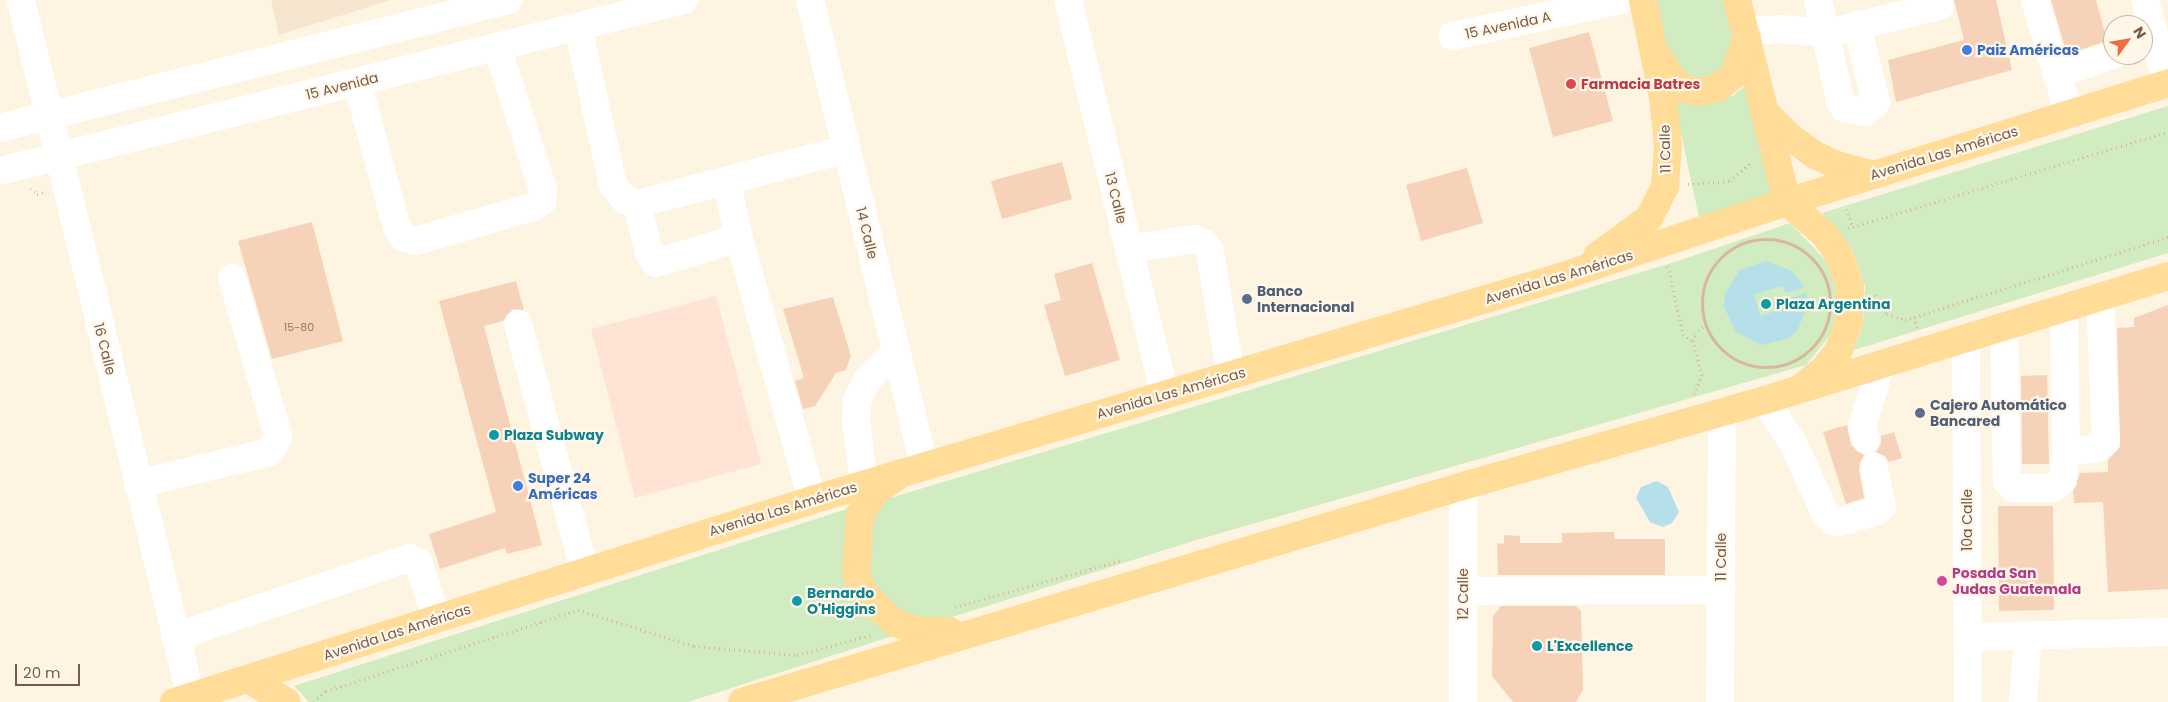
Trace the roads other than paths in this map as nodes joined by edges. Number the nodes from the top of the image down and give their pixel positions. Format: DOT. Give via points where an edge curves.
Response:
graph roads {
  1 [pos="20,0"];
  2 [pos="508,0"];
  3 [pos="684,0"];
  4 [pos="810,0"];
  5 [pos="1068,0"];
  6 [pos="1621,0"];
  7 [pos="1643,0"];
  8 [pos="1737,0"];
  9 [pos="1818,0"];
  10 [pos="2035,0"];
  11 [pos="2145,0"];
  12 [pos="1940,6"];
  13 [pos="2146,15"];
  14 [pos="1858,25"];
  15 [pos="578,27"];
  16 [pos="1827,33"];
  17 [pos="1746,34"];
  18 [pos="1452,36"];
  19 [pos="497,47"];
  20 [pos="1655,50"];
  21 [pos="2153,52"];
  22 [pos="2103,59"];
  23 [pos="2057,74"];
  24 [pos="357,82"];
  25 [pos="2167,83"];
  26 [pos="1765,111"];
  27 [pos="2069,114"];
  28 [pos="49,115"];
  29 [pos="0,128"];
  30 [pos="846,149"];
  31 [pos="58,156"];
  32 [pos="0,171"];
  33 [pos="1874,174"];
  34 [pos="726,181"];
  35 [pos="1787,202"];
  36 [pos="637,204"];
  37 [pos="739,238"];
  38 [pos="1129,249"];
  39 [pos="2168,276"];
  40 [pos="232,278"];
  41 [pos="1560,278"];
  42 [pos="2100,297"];
  43 [pos="2064,310"];
  44 [pos="518,324"];
  45 [pos="2004,327"];
  46 [pos="1966,338"];
  47 [pos="896,351"];
  48 [pos="1881,364"];
  49 [pos="1231,376"];
  50 [pos="1797,390"];
  51 [pos="1165,395"];
  52 [pos="1765,400"];
  53 [pos="1722,411"];
  54 [pos="1866,440"];
  55 [pos="2066,453"];
  56 [pos="1874,467"];
  57 [pos="914,468"];
  58 [pos="138,484"];
  59 [pos="864,484"];
  60 [pos="1463,486"];
  61 [pos="812,500"];
  62 [pos="585,572"];
  63 [pos="1721,590"];
  64 [pos="1464,592"];
  65 [pos="437,619"];
  66 [pos="970,632"];
  67 [pos="2168,632"];
  68 [pos="2028,636"];
  69 [pos="175,637"];
  70 [pos="1968,637"];
  71 [pos="248,679"];
  72 [pos="795,694"];
  73 [pos="184,700"];
  74 [pos="287,702"];
  75 [pos="742,702"];
  76 [pos="1464,702"];
  77 [pos="1720,702"];
  78 [pos="1968,702"];
  79 [pos="2022,702"];
  1 -- 28 [label="street, 16 Calle"];
  2 -- 28 [label="street"];
  3 -- 15 [label="street, 15 Avenida"];
  4 -- 30 [label="street, 14 Calle"];
  5 -- 38 [label="street, 13 Calle"];
  6 -- 18 [label="street, 15 Avenida A"];
  7 -- 20 [label="main road, 11 Calle"];
  8 -- 17 [label="main road"];
  9 -- 16 [label="street"];
  10 -- 23 [label="street"];
  11 -- 13 [label="street"];
  12 -- 14 [label="street"];
  14 -- 16 [label="street"];
  14 -- 16 [label="street" via="1876,102 1865,112 1853,111 1842,105"];
  15 -- 19 [label="street, 15 Avenida"];
  15 -- 36 [label="street" via="613,185 625,200"];
  16 -- 17 [label="street" via="1781,29"];
  17 -- 20 [label="main road" via="1734,74 1718,88 1700,92 1683,88 1671,77"];
  17 -- 26 [label="main road"];
  19 -- 24 [label="street, 15 Avenida"];
  19 -- 24 [label="street" via="544,190 542,201 533,208 415,241 404,238 398,228"];
  20 -- 41 [label="main road, 11 Calle" via="1668,145 1665,186 1649,218 1614,245"];
  21 -- 25 [label="street"];
  22 -- 23 [label="street"];
  23 -- 27 [label="street"];
  24 -- 31 [label="street, 15 Avenida"];
  25 -- 27 [label="main road, Avenida Las Américas"];
  26 -- 33 [label="main road" via="1790,137 1813,154 1837,165"];
  26 -- 35 [label="main road"];
  27 -- 33 [label="main road, Avenida Las Américas"];
  28 -- 29 [label="street"];
  28 -- 31 [label="street, 16 Calle"];
  30 -- 34 [label="street"];
  30 -- 47 [label="street, 14 Calle"];
  31 -- 32 [label="street, 15 Avenida"];
  31 -- 58 [label="street, 16 Calle"];
  33 -- 35 [label="main road, Avenida Las Américas"];
  34 -- 36 [label="street"];
  34 -- 37 [label="street"];
  35 -- 41 [label="main road, Avenida Las Américas"];
  35 -- 50 [label="main road" via="1832,233 1850,287 1849,322 1838,350 1824,369"];
  36 -- 37 [label="street" via="649,253 656,262"];
  37 -- 61 [label="street"];
  38 -- 49 [label="street" via="1196,239 1205,244 1210,252"];
  38 -- 51 [label="street, 13 Calle"];
  39 -- 42 [label="main road"];
  40 -- 58 [label="street" via="278,436 276,444 269,452"];
  41 -- 49 [label="main road, Avenida Las Américas"];
  42 -- 43 [label="main road"];
  42 -- 55 [label="street" via="2106,441 2097,448"];
  43 -- 45 [label="main road"];
  43 -- 55 [label="street"];
  44 -- 62 [label="street"];
  45 -- 46 [label="main road"];
  45 -- 55 [label="street" via="2007,481 2014,488 2053,488 2063,480"];
  46 -- 48 [label="main road"];
  46 -- 70 [label="street, 10a Calle"];
  47 -- 57 [label="street, 14 Calle"];
  47 -- 59 [label="street" via="867,380 857,401 856,422"];
  48 -- 50 [label="main road"];
  48 -- 54 [label="street" via="1862,427"];
  49 -- 51 [label="main road, Avenida Las Américas"];
  50 -- 52 [label="main road"];
  51 -- 57 [label="main road, Avenida Las Américas"];
  52 -- 53 [label="main road"];
  52 -- 56 [label="street" via="1794,445 1825,513 1832,520 1839,522 1877,511 1882,506"];
  53 -- 60 [label="main road"];
  53 -- 63 [label="street, 11 Calle"];
  57 -- 59 [label="main road, Avenida Las Américas"];
  57 -- 66 [label="main road" via="877,490 860,514 856,574 864,594 895,624 917,630"];
  58 -- 69 [label="street, 16 Calle"];
  59 -- 61 [label="main road, Avenida Las Américas"];
  60 -- 64 [label="street, 12 Calle"];
  60 -- 66 [label="main road"];
  61 -- 62 [label="main road, Avenida Las Américas"];
  62 -- 65 [label="main road, Avenida Las Américas"];
  63 -- 64 [label="street"];
  63 -- 77 [label="street, 11 Calle"];
  64 -- 76 [label="street, 12 Calle"];
  65 -- 69 [label="street" via="418,562 409,558"];
  65 -- 71 [label="main road, Avenida Las Américas"];
  66 -- 72 [label="main road"];
  67 -- 68 [label="street"];
  68 -- 70 [label="street"];
  68 -- 79 [label="street"];
  69 -- 73 [label="street, 16 Calle"];
  70 -- 78 [label="street, 10a Calle"];
  71 -- 73 [label="main road, Avenida Las Américas"];
  71 -- 74 [label="main road"];
  72 -- 75 [label="main road"];
}
